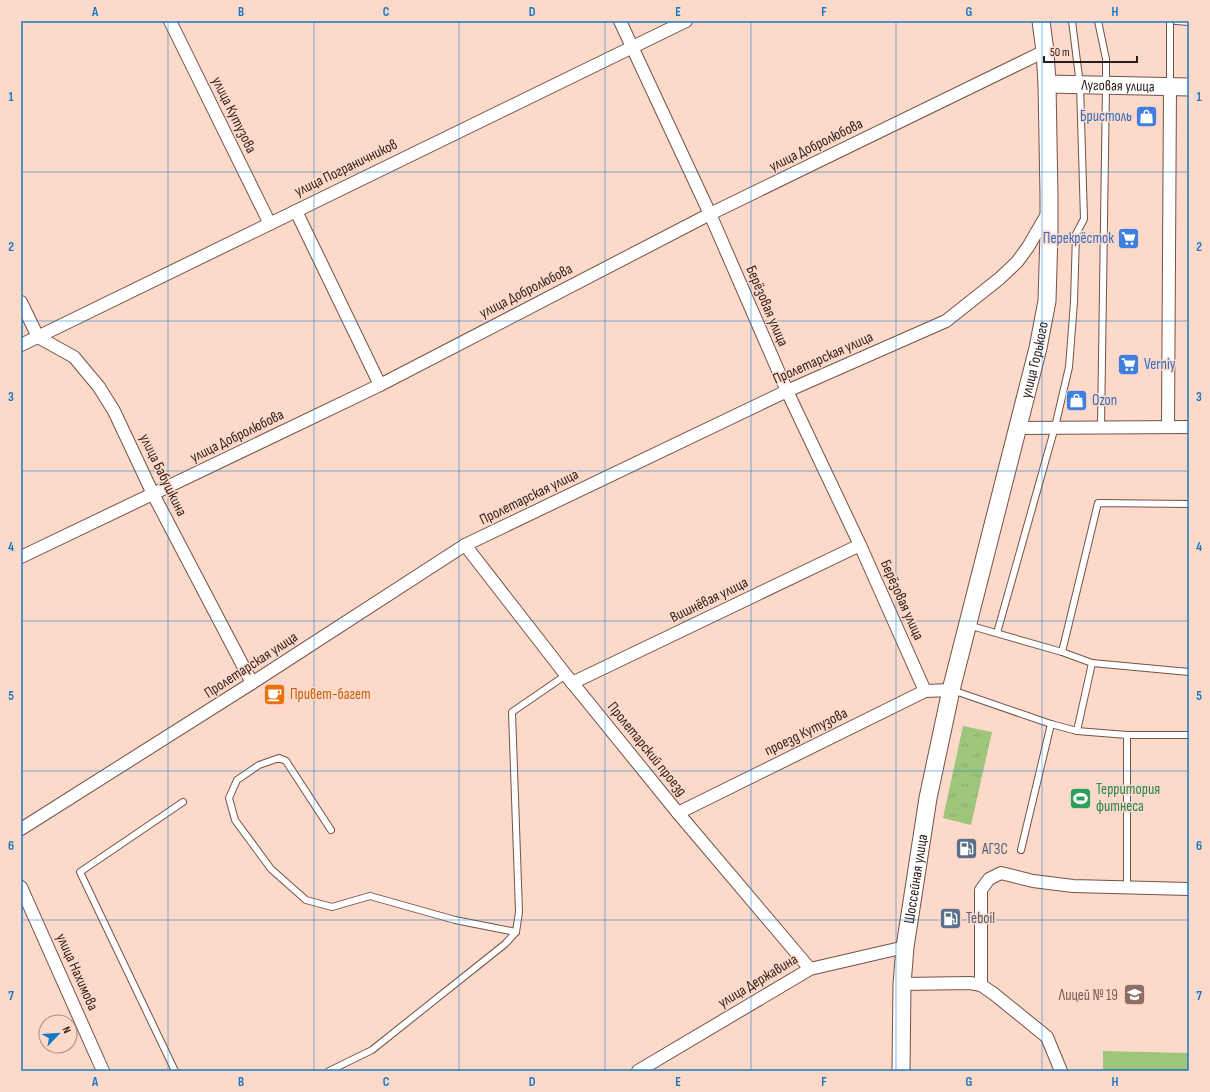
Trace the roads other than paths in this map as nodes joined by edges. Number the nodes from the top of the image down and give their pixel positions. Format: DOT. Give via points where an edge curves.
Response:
graph roads {
  1 [pos="170,21"];
  2 [pos="620,21"];
  3 [pos="686,21"];
  4 [pos="1042,21"];
  5 [pos="1072,21"];
  6 [pos="1098,21"];
  7 [pos="1170,21"];
  8 [pos="1176,21"];
  9 [pos="1189,22"];
  10 [pos="632,47"];
  11 [pos="1045,51"];
  12 [pos="1047,84"];
  13 [pos="1080,85"];
  14 [pos="1106,86"];
  15 [pos="1170,86"];
  16 [pos="1189,87"];
  17 [pos="1049,210"];
  18 [pos="296,211"];
  19 [pos="710,214"];
  20 [pos="270,224"];
  21 [pos="21,302"];
  22 [pos="38,337"];
  23 [pos="21,345"];
  24 [pos="380,385"];
  25 [pos="787,391"];
  26 [pos="1055,427"];
  27 [pos="1101,427"];
  28 [pos="1168,427"];
  29 [pos="1189,427"];
  30 [pos="1018,428"];
  31 [pos="153,494"];
  32 [pos="1189,504"];
  33 [pos="465,545"];
  34 [pos="860,545"];
  35 [pos="21,557"];
  36 [pos="967,625"];
  37 [pos="997,634"];
  38 [pos="1062,652"];
  39 [pos="1092,663"];
  40 [pos="1189,672"];
  41 [pos="569,679"];
  42 [pos="252,683"];
  43 [pos="951,690"];
  44 [pos="925,691"];
  45 [pos="1052,724"];
  46 [pos="1077,731"];
  47 [pos="1189,734"];
  48 [pos="1127,735"];
  49 [pos="183,802"];
  50 [pos="678,813"];
  51 [pos="21,829"];
  52 [pos="331,830"];
  53 [pos="1021,850"];
  54 [pos="21,887"];
  55 [pos="1127,888"];
  56 [pos="1189,889"];
  57 [pos="516,932"];
  58 [pos="905,947"];
  59 [pos="810,969"];
  60 [pos="902,984"];
  61 [pos="981,985"];
  62 [pos="103,1071"];
  63 [pos="175,1071"];
  64 [pos="329,1071"];
  65 [pos="638,1071"];
  66 [pos="901,1071"];
  67 [pos="1061,1071"];
  1 -- 20 [label="street, улица Кутузова"];
  2 -- 10 [label="street, Берёзовая улица"];
  3 -- 10 [label="street, улица Пограничников"];
  4 -- 11 [label="main road, улица Горького"];
  5 -- 13 [label="lane"];
  6 -- 14 [label="lane" via="1106,59"];
  7 -- 15 [label="lane"];
  8 -- 9 [label="lane"];
  10 -- 18 [label="street, улица Пограничников"];
  10 -- 19 [label="street, Берёзовая улица"];
  11 -- 12 [label="main road, улица Горького"];
  11 -- 19 [label="street, улица Добролюбова"];
  12 -- 13 [label="main road, Луговая улица"];
  12 -- 17 [label="main road, улица Горького"];
  13 -- 14 [label="main road, Луговая улица"];
  13 -- 26 [label="lane" via="1084,219 1076,234 1069,367"];
  14 -- 15 [label="main road, Луговая улица"];
  14 -- 27 [label="lane"];
  15 -- 16 [label="main road, Луговая улица"];
  15 -- 28 [label="street"];
  17 -- 25 [label="street, Пролетарская улица" via="1017,262 1000,279 946,321"];
  17 -- 30 [label="main road, улица Горького" via="1047,301"];
  18 -- 20 [label="street, улица Пограничников"];
  18 -- 24 [label="street"];
  19 -- 24 [label="street, улица Добролюбова"];
  19 -- 25 [label="street, Берёзовая улица"];
  20 -- 22 [label="street, улица Пограничников"];
  21 -- 22 [label="street"];
  22 -- 23 [label="street, улица Пограничников"];
  22 -- 31 [label="street, улица Бабушкина" via="74,357 99,387 114,411"];
  24 -- 31 [label="street, улица Добролюбова"];
  25 -- 33 [label="street, Пролетарская улица"];
  25 -- 34 [label="street, Берёзовая улица"];
  26 -- 27 [label="street"];
  26 -- 30 [label="street"];
  26 -- 37 [label="lane"];
  27 -- 28 [label="street"];
  28 -- 29 [label="street"];
  30 -- 36 [label="main road, улица Горького"];
  31 -- 35 [label="street, улица Добролюбова"];
  31 -- 42 [label="street, улица Бабушкина"];
  32 -- 38 [label="lane" via="1098,503"];
  33 -- 41 [label="street, Пролетарский проезд"];
  33 -- 42 [label="street, Пролетарская улица"];
  34 -- 41 [label="street, Вишнёвая улица"];
  34 -- 44 [label="street, Берёзовая улица"];
  36 -- 37 [label="lane"];
  36 -- 43 [label="main road, улица Горького"];
  37 -- 38 [label="lane"];
  38 -- 39 [label="lane"];
  39 -- 40 [label="lane"];
  39 -- 46 [label="lane"];
  41 -- 50 [label="street, Пролетарский проезд"];
  41 -- 57 [label="lane" via="512,712 519,912"];
  42 -- 51 [label="street, Пролетарская улица"];
  43 -- 44 [label="street, проезд Кутузова"];
  43 -- 45 [label="lane"];
  43 -- 58 [label="main road, Шоссейная улица" via="928,798"];
  44 -- 50 [label="street, проезд Кутузова"];
  45 -- 46 [label="lane"];
  45 -- 53 [label="lane"];
  46 -- 48 [label="lane"];
  47 -- 48 [label="lane"];
  48 -- 55 [label="lane"];
  49 -- 63 [label="lane" via="80,872"];
  50 -- 59 [label="street, Пролетарский проезд"];
  52 -- 57 [label="lane" via="286,761 279,758 259,765 237,780 229,798 236,820 271,869 306,900 332,907 370,896 455,920"];
  54 -- 62 [label="street, улица Нахимова"];
  55 -- 56 [label="street"];
  55 -- 61 [label="street" via="1073,886 1001,873 989,879 981,890"];
  57 -- 64 [label="lane" via="505,944 372,1050"];
  58 -- 59 [label="street, улица Державина"];
  58 -- 60 [label="main road, Шоссейная улица"];
  59 -- 65 [label="street, улица Державина"];
  60 -- 61 [label="street"];
  60 -- 66 [label="main road, Шоссейная улица"];
  61 -- 67 [label="street" via="1047,1037"];
}
